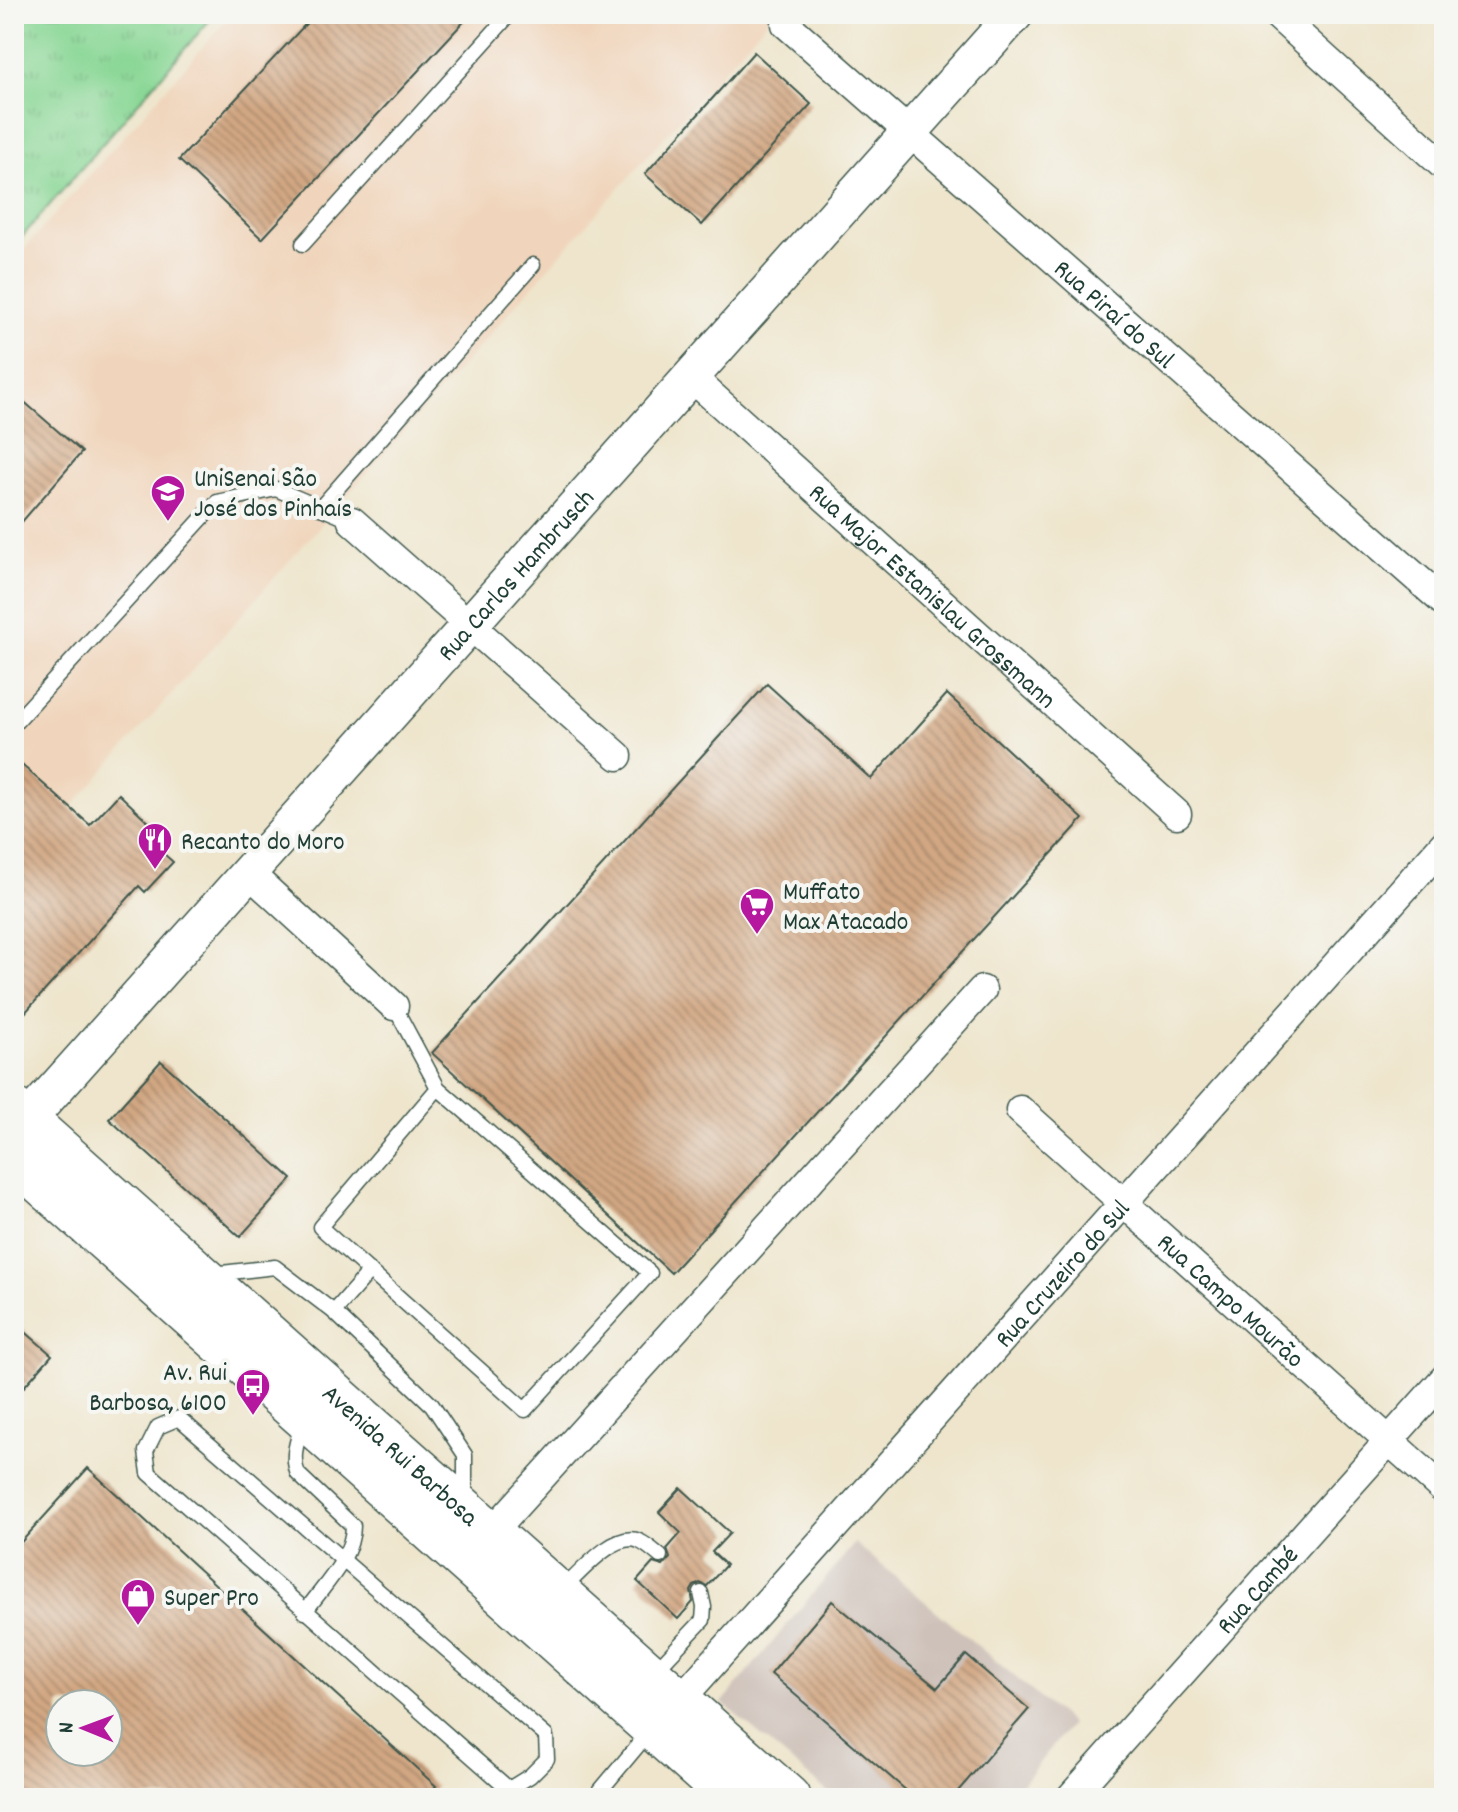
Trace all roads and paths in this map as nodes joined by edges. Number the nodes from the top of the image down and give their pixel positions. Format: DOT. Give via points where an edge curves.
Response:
graph roads {
  1 [pos="510,14"];
  2 [pos="1015,14"];
  3 [pos="1276,14"];
  4 [pos="782,19"];
  5 [pos="909,133"];
  6 [pos="1444,166"];
  7 [pos="303,244"];
  8 [pos="533,265"];
  9 [pos="691,377"];
  10 [pos="320,508"];
  11 [pos="352,521"];
  12 [pos="1444,602"];
  13 [pos="469,625"];
  14 [pos="14,724"];
  15 [pos="618,756"];
  16 [pos="1177,814"];
  17 [pos="1444,844"];
  18 [pos="249,873"];
  19 [pos="982,990"];
  20 [pos="394,1006"];
  21 [pos="438,1088"];
  22 [pos="1020,1110"];
  23 [pos="17,1131"];
  24 [pos="1124,1203"];
  25 [pos="370,1271"];
  26 [pos="199,1275"];
  27 [pos="334,1312"];
  28 [pos="1444,1379"];
  29 [pos="304,1417"];
  30 [pos="1389,1441"];
  31 [pos="1444,1490"];
  32 [pos="477,1522"];
  33 [pos="660,1556"];
  34 [pos="343,1559"];
  35 [pos="701,1593"];
  36 [pos="558,1594"];
  37 [pos="305,1612"];
  38 [pos="661,1702"];
  39 [pos="714,1790"];
  40 [pos="514,1793"];
  41 [pos="594,1798"];
  42 [pos="788,1798"];
  43 [pos="1070,1798"];
  1 -- 7 [label="lane"];
  2 -- 5 [label="street, Rua Carlos Hambrusch"];
  3 -- 6 [label="street"];
  4 -- 5 [label="street, Rua Piraí do Sul"];
  5 -- 9 [label="street, Rua Carlos Hambrusch"];
  5 -- 12 [label="street, Rua Piraí do Sul"];
  8 -- 10 [label="lane"];
  9 -- 13 [label="street, Rua Carlos Hambrusch"];
  9 -- 16 [label="street, Rua Major Estanislau Grossmann"];
  10 -- 11 [label="lane"];
  10 -- 14 [label="lane" via="276,489 217,502"];
  11 -- 13 [label="street"];
  13 -- 15 [label="street"];
  13 -- 18 [label="street, Rua Carlos Hambrusch"];
  17 -- 24 [label="street, Rua Cruzeiro do Sul"];
  18 -- 20 [label="street"];
  18 -- 23 [label="street, Rua Carlos Hambrusch"];
  19 -- 32 [label="street"];
  20 -- 21 [label="lane"];
  21 -- 25 [label="lane" via="320,1227"];
  21 -- 25 [label="lane" via="650,1273 525,1410"];
  22 -- 24 [label="street, Rua Campo Mourão"];
  23 -- 26 [label="main road, Avenida Rui Barbosa"];
  23 -- 29 [label="main road, Avenida Rui Barbosa"];
  24 -- 30 [label="street, Rua Campo Mourão"];
  24 -- 38 [label="street, Rua Cruzeiro do Sul"];
  25 -- 27 [label="lane"];
  26 -- 27 [label="lane" via="275,1267"];
  26 -- 32 [label="main road, Avenida Rui Barbosa"];
  27 -- 32 [label="lane" via="432,1405 465,1455"];
  28 -- 30 [label="street, Rua Cambé"];
  29 -- 34 [label="lane" via="294,1465 353,1526 353,1542"];
  29 -- 38 [label="main road, Avenida Rui Barbosa"];
  30 -- 31 [label="street, Rua Campo Mourão"];
  30 -- 43 [label="street, Rua Cambé"];
  32 -- 36 [label="main road, Avenida Rui Barbosa"];
  33 -- 36 [label="lane" via="637,1540 612,1543"];
  34 -- 37 [label="lane"];
  34 -- 37 [label="lane" via="179,1418 158,1427 146,1451 149,1473"];
  34 -- 40 [label="lane" via="546,1736 547,1759"];
  35 -- 38 [label="lane" via="703,1620"];
  36 -- 38 [label="main road, Avenida Rui Barbosa"];
  37 -- 40 [label="lane"];
  38 -- 39 [label="main road, Avenida Rui Barbosa"];
  38 -- 41 [label="lane"];
  38 -- 42 [label="main road, Avenida Rui Barbosa"];
}
